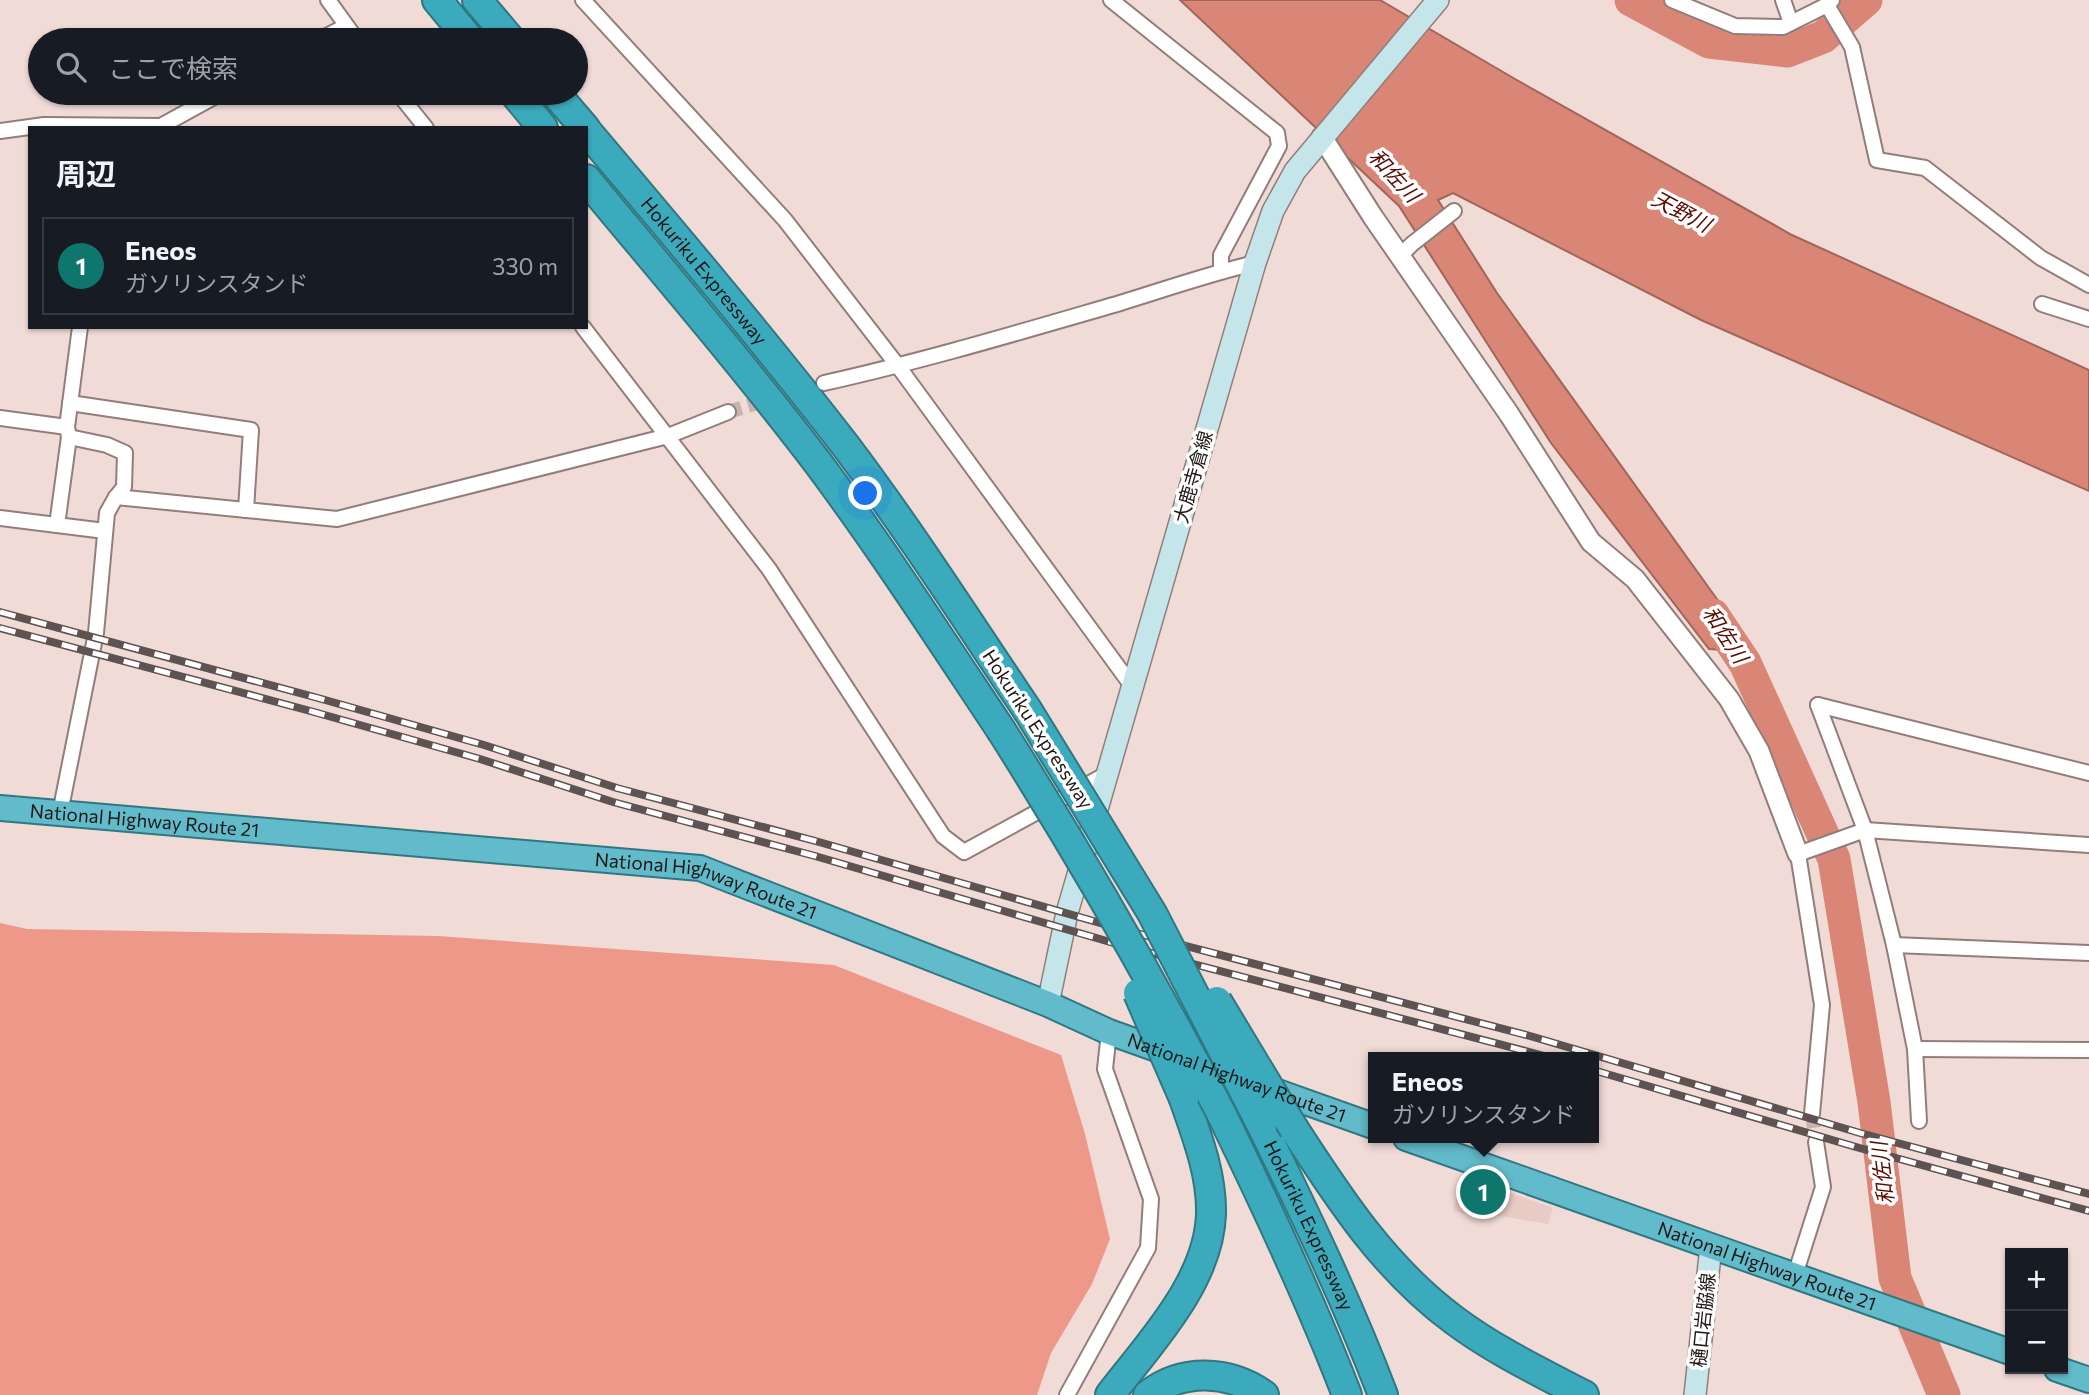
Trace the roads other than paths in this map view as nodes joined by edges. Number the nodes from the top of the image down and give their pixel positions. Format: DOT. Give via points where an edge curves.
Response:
graph roads {
  1 [pos="328,0"];
  2 [pos="437,0"];
  3 [pos="477,0"];
  4 [pos="583,0"];
  5 [pos="1111,0"];
  6 [pos="1438,0"];
  7 [pos="1672,0"];
  8 [pos="1783,0"];
  9 [pos="1829,5"];
  10 [pos="1791,23"];
  11 [pos="346,26"];
  12 [pos="342,28"];
  13 [pos="460,28"];
  14 [pos="501,28"];
  15 [pos="199,105"];
  16 [pos="408,105"];
  17 [pos="524,105"];
  18 [pos="565,105"];
  19 [pos="37,126"];
  20 [pos="84,126"];
  21 [pos="161,126"];
  22 [pos="424,126"];
  23 [pos="541,126"];
  24 [pos="582,126"];
  25 [pos="28,127"];
  26 [pos="0,131"];
  27 [pos="1326,132"];
  28 [pos="588,133"];
  29 [pos="588,181"];
  30 [pos="1454,211"];
  31 [pos="1406,250"];
  32 [pos="1255,263"];
  33 [pos="1221,271"];
  34 [pos="2089,285"];
  35 [pos="2042,304"];
  36 [pos="2089,319"];
  37 [pos="80,329"];
  38 [pos="585,329"];
  39 [pos="898,366"];
  40 [pos="824,383"];
  41 [pos="70,403"];
  42 [pos="728,412"];
  43 [pos="0,418"];
  44 [pos="68,432"];
  45 [pos="668,436"];
  46 [pos="116,496"];
  47 [pos="246,510"];
  48 [pos="0,518"];
  49 [pos="57,525"];
  50 [pos="105,531"];
  51 [pos="1132,686"];
  52 [pos="997,732"];
  53 [pos="2089,773"];
  54 [pos="1105,775"];
  55 [pos="1086,803"];
  56 [pos="0,808"];
  57 [pos="60,813"];
  58 [pos="1865,831"];
  59 [pos="2089,845"];
  60 [pos="1806,851"];
  61 [pos="1894,945"];
  62 [pos="2089,953"];
  63 [pos="1048,1004"];
  64 [pos="1108,1032"];
  65 [pos="1915,1049"];
  66 [pos="2089,1050"];
  67 [pos="1812,1114"];
  68 [pos="1919,1121"];
  69 [pos="1368,1124"];
  70 [pos="1816,1142"];
  71 [pos="1420,1143"];
  72 [pos="1711,1246"];
  73 [pos="1795,1275"];
  74 [pos="2005,1350"];
  75 [pos="2068,1373"];
  76 [pos="2089,1380"];
  77 [pos="1067,1395"];
  78 [pos="1110,1395"];
  79 [pos="1148,1395"];
  80 [pos="1264,1395"];
  81 [pos="1347,1395"];
  82 [pos="1382,1395"];
  83 [pos="1584,1395"];
  84 [pos="1695,1395"];
  1 -- 11 [label="street"];
  2 -- 13 [label="highway"];
  3 -- 14 [label="highway"];
  4 -- 39 [label="street" via="785,220"];
  5 -- 33 [label="street" via="1277,133 1279,146 1221,255"];
  6 -- 27 [label="main road, 大鹿寺倉線"];
  7 -- 10 [label="street" via="1735,26 1783,27"];
  8 -- 10 [label="street"];
  9 -- 10 [label="street"];
  9 -- 34 [label="street" via="1852,47 1877,160 1925,169 2041,258"];
  11 -- 12 [label="street"];
  15 -- 21 [label="street"];
  16 -- 22 [label="street"];
  17 -- 23 [label="highway"];
  18 -- 24 [label="highway, Hokuriku Expressway"];
  19 -- 20 [label="street"];
  25 -- 26 [label="street"];
  27 -- 31 [label="street"];
  27 -- 32 [label="main road, 大鹿寺倉線" via="1295,171 1273,211"];
  28 -- 55 [label="highway, Hokuriku Expressway, bridge" via="846,447"];
  29 -- 52 [label="highway, Hokuriku Expressway" via="767,397 869,534"];
  30 -- 31 [label="street"];
  31 -- 60 [label="street" via="1591,542 1635,579 1729,699"];
  32 -- 33 [label="street"];
  32 -- 51 [label="main road, 大鹿寺倉線"];
  33 -- 39 [label="street"];
  35 -- 36 [label="street"];
  37 -- 41 [label="street"];
  38 -- 45 [label="street"];
  39 -- 40 [label="street"];
  39 -- 51 [label="street"];
  41 -- 44 [label="street"];
  41 -- 47 [label="street" via="251,430"];
  42 -- 45 [label="street"];
  43 -- 44 [label="street"];
  44 -- 46 [label="street" via="125,453 124,487"];
  44 -- 49 [label="street"];
  45 -- 47 [label="street" via="337,519"];
  45 -- 54 [label="street" via="769,569 943,836 964,852"];
  46 -- 47 [label="street"];
  46 -- 50 [label="street"];
  48 -- 49 [label="street"];
  49 -- 50 [label="street"];
  50 -- 57 [label="street" via="96,633"];
  51 -- 54 [label="main road, 大鹿寺倉線"];
  52 -- 78 [label="highway, bridge" via="1109,934 1157,1033 1184,1099 1208,1181 1206,1242 1183,1297"];
  52 -- 81 [label="highway, Hokuriku Expressway, bridge" via="1058,820 1221,1113 1300,1281"];
  53 -- 58 [label="street" via="1818,705"];
  54 -- 63 [label="main road, 大鹿寺倉線" via="1067,913"];
  55 -- 82 [label="highway, Hokuriku Expressway, bridge" via="1152,913 1262,1126"];
  55 -- 83 [label="highway, bridge" via="1171,926 1294,1129 1373,1244 1454,1320"];
  56 -- 57 [label="highway, National Highway Route 21"];
  57 -- 63 [label="highway, National Highway Route 21" via="700,868"];
  58 -- 59 [label="street"];
  58 -- 60 [label="street"];
  58 -- 61 [label="street"];
  60 -- 67 [label="street" via="1822,1005"];
  61 -- 62 [label="street"];
  61 -- 65 [label="street"];
  63 -- 64 [label="highway, National Highway Route 21"];
  64 -- 69 [label="highway, National Highway Route 21"];
  64 -- 77 [label="street" via="1105,1069 1151,1199 1148,1248"];
  65 -- 66 [label="street"];
  65 -- 68 [label="street"];
  70 -- 73 [label="street" via="1823,1187"];
  71 -- 72 [label="highway, National Highway Route 21"];
  72 -- 73 [label="highway, National Highway Route 21"];
  72 -- 84 [label="main road, 樋口岩脇線"];
  73 -- 74 [label="highway, National Highway Route 21"];
  75 -- 76 [label="highway"];
  79 -- 80 [label="highway" via="1175,1379 1202,1375 1228,1378"];
}
